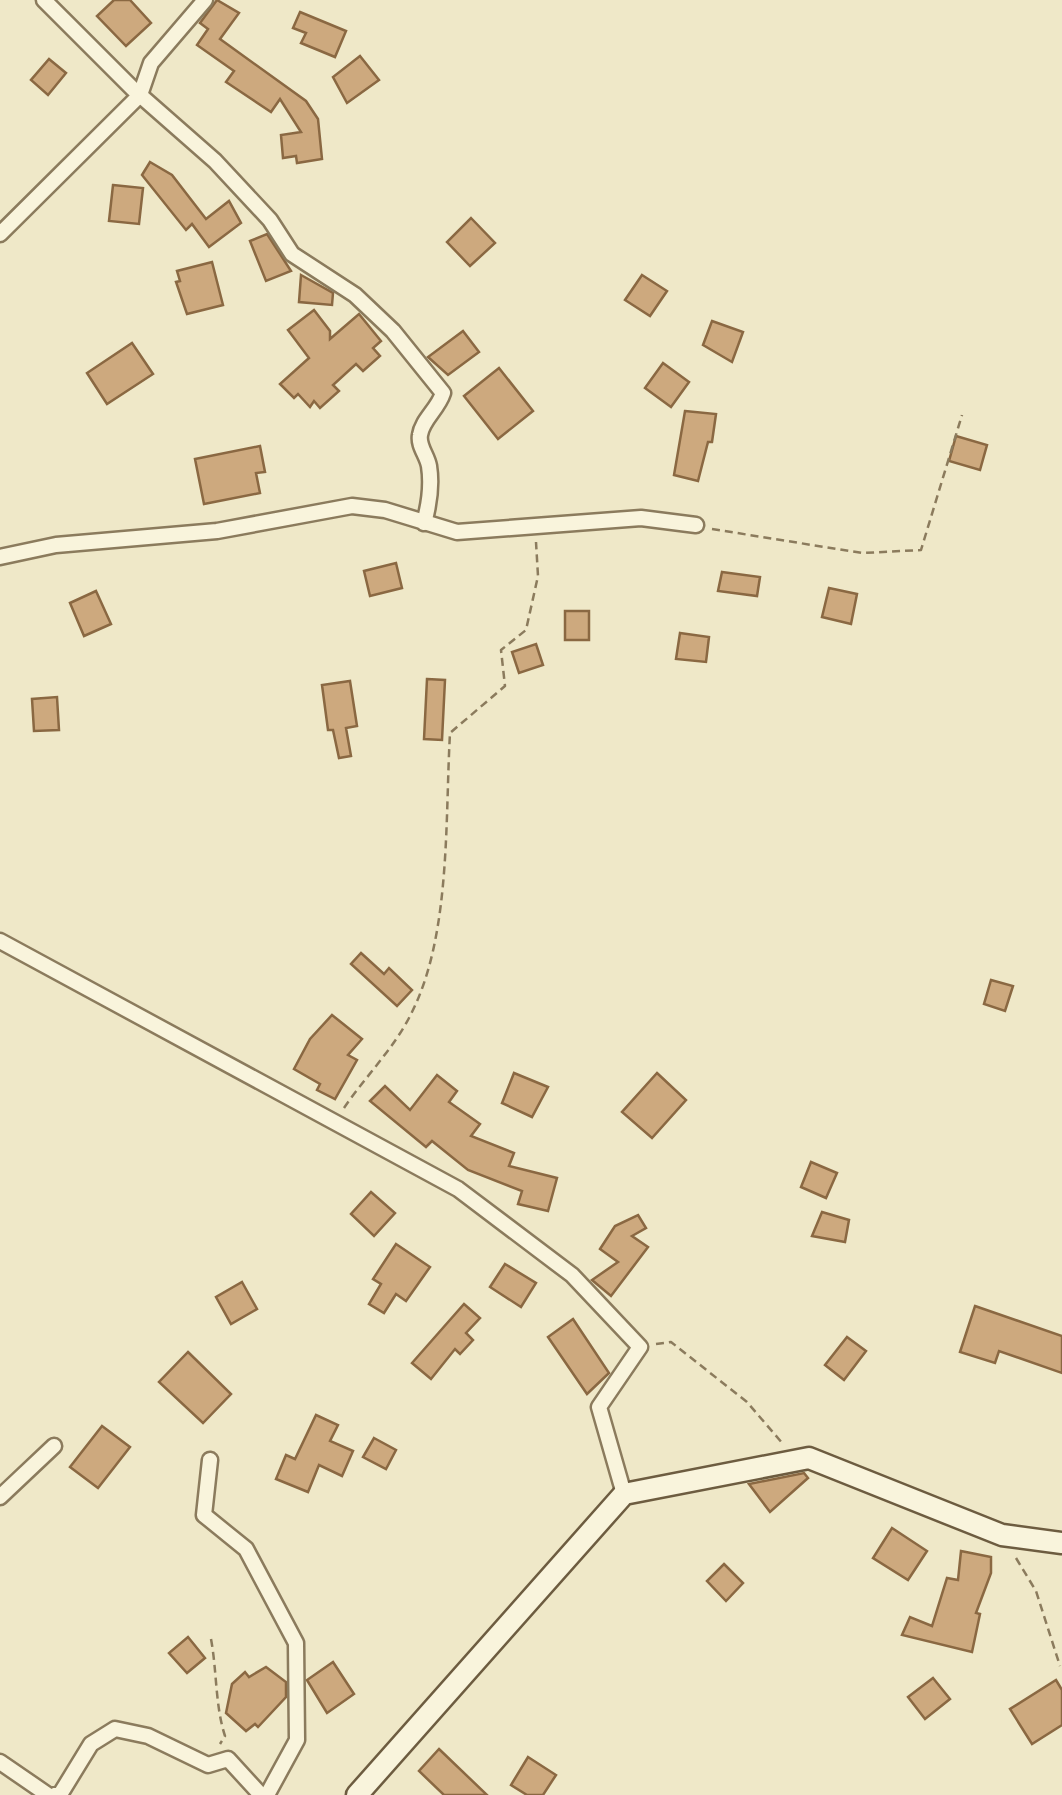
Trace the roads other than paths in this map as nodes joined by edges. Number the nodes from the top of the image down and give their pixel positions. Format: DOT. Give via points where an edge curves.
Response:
graph roads {
  1 [pos="44,0"];
  2 [pos="205,0"];
  3 [pos="140,95"];
  4 [pos="0,234"];
  5 [pos="424,523"];
  6 [pos="696,525"];
  7 [pos="0,556"];
  8 [pos="0,941"];
  9 [pos="54,1446"];
  10 [pos="210,1460"];
  11 [pos="624,1494"];
  12 [pos="0,1496"];
  13 [pos="1062,1543"];
  14 [pos="0,1762"];
  15 [pos="52,1795"];
  16 [pos="264,1795"];
  17 [pos="356,1795"];
  1 -- 3 [label="street"];
  2 -- 3 [label="street" via="151,63"];
  3 -- 4 [label="street"];
  3 -- 5 [label="street" via="215,161 292,254 355,294 432,374 443,393 418,441 430,483"];
  5 -- 6 [label="street" via="458,532 641,518"];
  5 -- 7 [label="street" via="352,506 217,531"];
  8 -- 11 [label="street" via="458,1189 572,1275 640,1347 599,1407"];
  9 -- 12 [label="street"];
  10 -- 16 [label="street" via="204,1515 246,1549 296,1643 297,1740"];
  11 -- 13 [label="street" via="809,1458 1002,1535"];
  11 -- 17 [label="street"];
  14 -- 15 [label="street"];
  15 -- 16 [label="street" via="61,1793 91,1744 115,1729 148,1736 208,1765 228,1759"];
}
